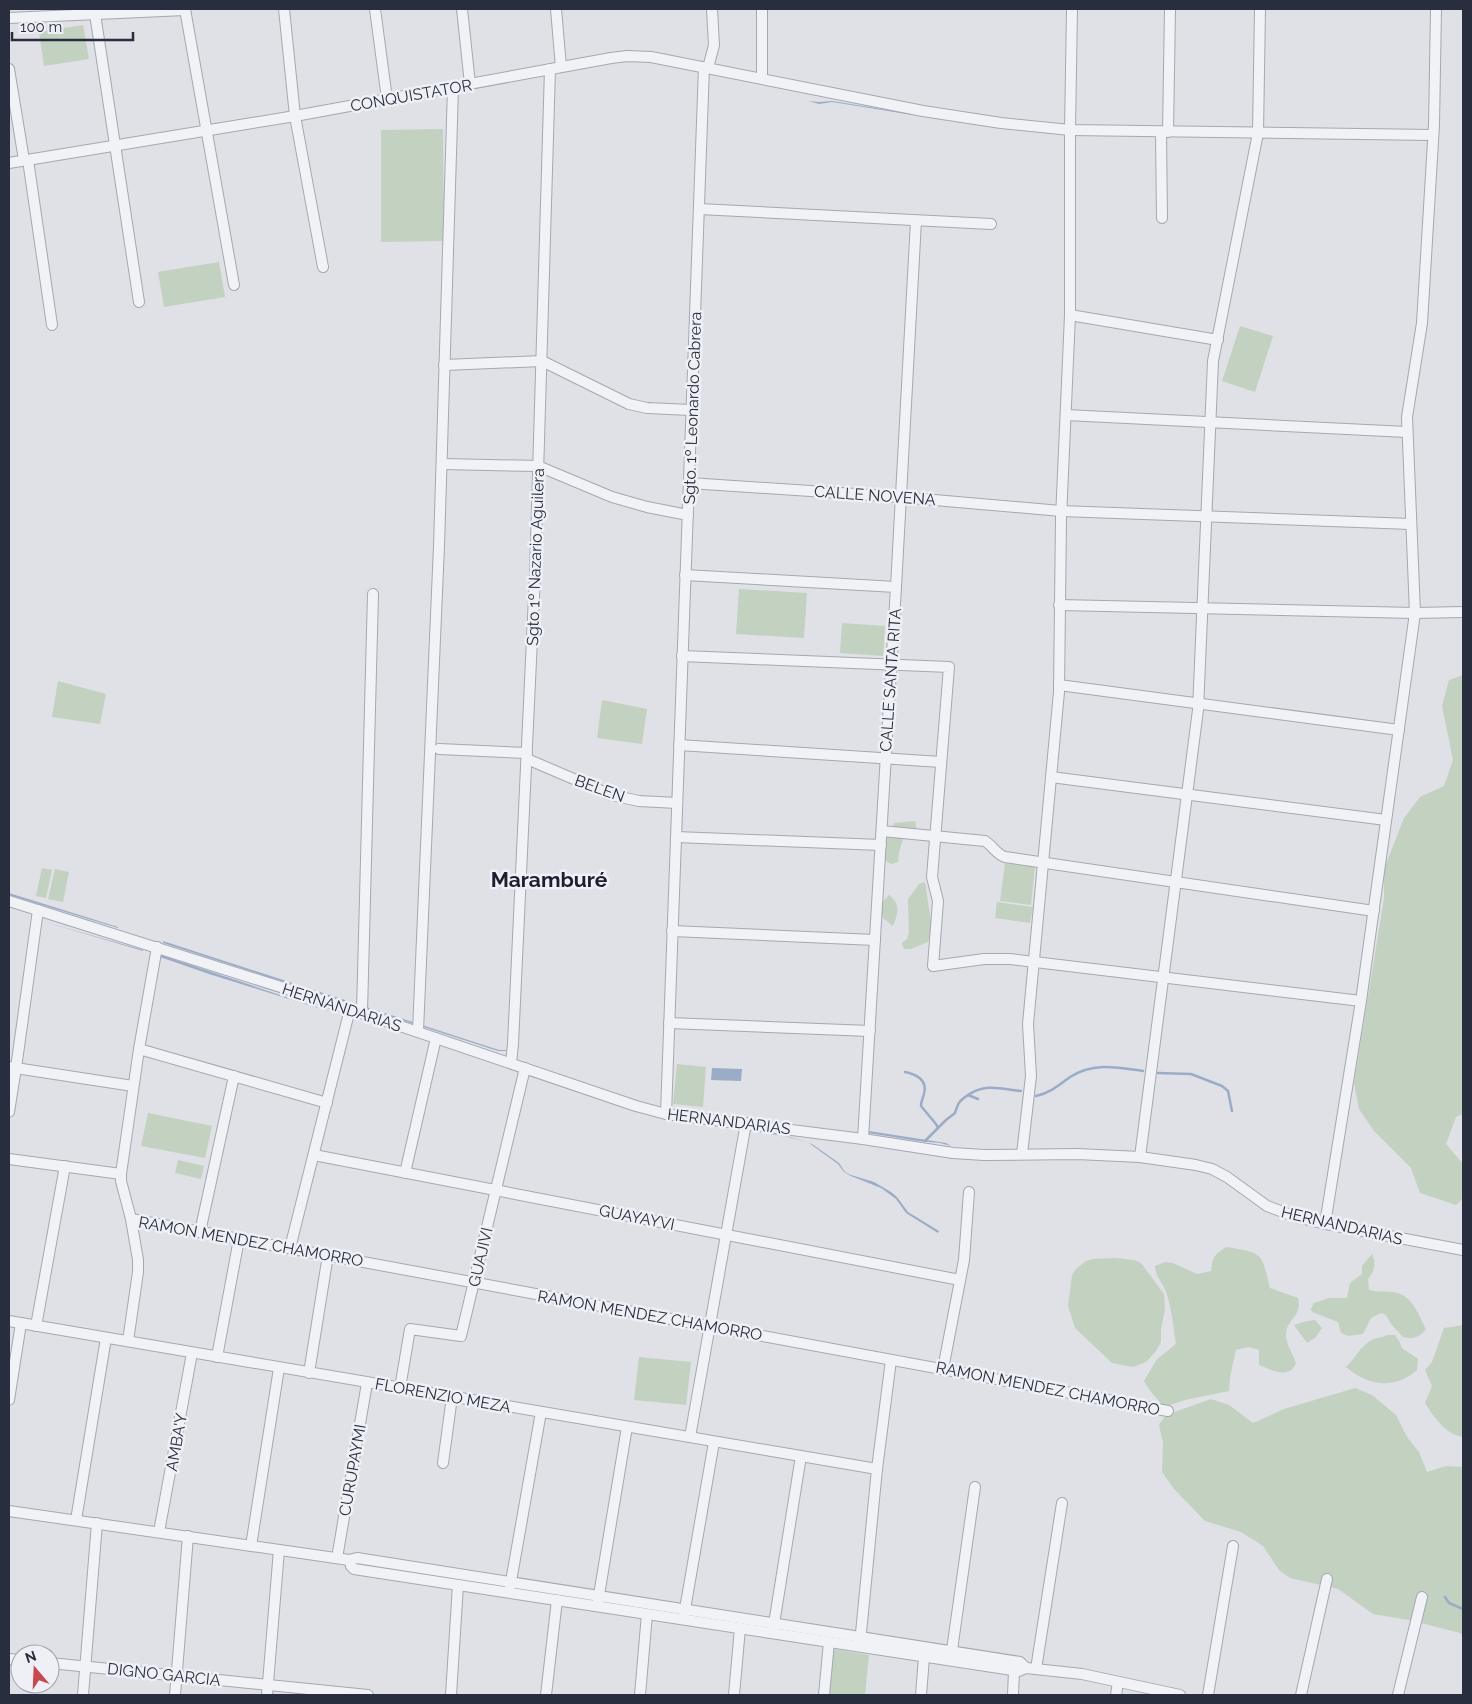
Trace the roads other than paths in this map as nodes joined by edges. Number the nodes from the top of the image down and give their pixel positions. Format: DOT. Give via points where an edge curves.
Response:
graph roads {
  1 [pos="185,9"];
  2 [pos="284,9"];
  3 [pos="375,9"];
  4 [pos="462,9"];
  5 [pos="556,9"];
  6 [pos="712,9"];
  7 [pos="762,9"];
  8 [pos="1072,9"];
  9 [pos="1170,9"];
  10 [pos="1260,9"];
  11 [pos="1436,9"];
  12 [pos="95,14"];
  13 [pos="9,18"];
  14 [pos="556,68"];
  15 [pos="706,68"];
  16 [pos="9,69"];
  17 [pos="762,79"];
  18 [pos="470,84"];
  19 [pos="452,88"];
  20 [pos="387,99"];
  21 [pos="295,116"];
  22 [pos="1070,130"];
  23 [pos="206,131"];
  24 [pos="1164,132"];
  25 [pos="1258,133"];
  26 [pos="1433,135"];
  27 [pos="115,146"];
  28 [pos="26,160"];
  29 [pos="9,163"];
  30 [pos="699,209"];
  31 [pos="1162,218"];
  32 [pos="916,221"];
  33 [pos="991,224"];
  34 [pos="323,267"];
  35 [pos="234,285"];
  36 [pos="139,302"];
  37 [pos="1070,315"];
  38 [pos="52,325"];
  39 [pos="1218,340"];
  40 [pos="542,361"];
  41 [pos="444,365"];
  42 [pos="692,410"];
  43 [pos="1066,415"];
  44 [pos="1211,422"];
  45 [pos="1407,432"];
  46 [pos="442,464"];
  47 [pos="538,466"];
  48 [pos="689,482"];
  49 [pos="900,497"];
  50 [pos="1061,511"];
  51 [pos="688,515"];
  52 [pos="1207,516"];
  53 [pos="1411,524"];
  54 [pos="685,575"];
  55 [pos="896,587"];
  56 [pos="372,594"];
  57 [pos="1059,605"];
  58 [pos="1203,608"];
  59 [pos="1463,612"];
  60 [pos="1414,613"];
  61 [pos="682,656"];
  62 [pos="891,665"];
  63 [pos="1059,686"];
  64 [pos="1198,704"];
  65 [pos="1399,730"];
  66 [pos="679,747"];
  67 [pos="439,749"];
  68 [pos="527,756"];
  69 [pos="885,759"];
  70 [pos="941,762"];
  71 [pos="1051,777"];
  72 [pos="1187,794"];
  73 [pos="677,803"];
  74 [pos="1386,820"];
  75 [pos="882,831"];
  76 [pos="935,836"];
  77 [pos="676,837"];
  78 [pos="881,845"];
  79 [pos="1043,863"];
  80 [pos="1176,882"];
  81 [pos="9,901"];
  82 [pos="38,910"];
  83 [pos="1374,912"];
  84 [pos="672,931"];
  85 [pos="875,940"];
  86 [pos="158,947"];
  87 [pos="1034,961"];
  88 [pos="1163,976"];
  89 [pos="1361,1001"];
  90 [pos="350,1009"];
  91 [pos="362,1012"];
  92 [pos="669,1023"];
  93 [pos="418,1031"];
  94 [pos="870,1031"];
  95 [pos="436,1038"];
  96 [pos="139,1049"];
  97 [pos="511,1063"];
  98 [pos="13,1068"];
  99 [pos="525,1068"];
  100 [pos="234,1076"];
  101 [pos="134,1086"];
  102 [pos="327,1102"];
  103 [pos="9,1112"];
  104 [pos="666,1114"];
  105 [pos="746,1123"];
  106 [pos="863,1139"];
  107 [pos="1022,1154"];
  108 [pos="314,1155"];
  109 [pos="1140,1157"];
  110 [pos="9,1159"];
  111 [pos="65,1166"];
  112 [pos="405,1172"];
  113 [pos="121,1174"];
  114 [pos="496,1190"];
  115 [pos="969,1192"];
  116 [pos="131,1219"];
  117 [pos="1325,1224"];
  118 [pos="200,1232"];
  119 [pos="727,1235"];
  120 [pos="239,1239"];
  121 [pos="290,1248"];
  122 [pos="1463,1250"];
  123 [pos="328,1255"];
  124 [pos="960,1280"];
  125 [pos="474,1282"];
  126 [pos="9,1321"];
  127 [pos="21,1323"];
  128 [pos="36,1326"];
  129 [pos="710,1326"];
  130 [pos="106,1338"];
  131 [pos="128,1342"];
  132 [pos="192,1353"];
  133 [pos="217,1357"];
  134 [pos="891,1360"];
  135 [pos="280,1368"];
  136 [pos="943,1369"];
  137 [pos="309,1373"];
  138 [pos="367,1382"];
  139 [pos="400,1388"];
  140 [pos="452,1397"];
  141 [pos="9,1400"];
  142 [pos="1168,1411"];
  143 [pos="541,1412"];
  144 [pos="626,1427"];
  145 [pos="690,1438"];
  146 [pos="714,1442"];
  147 [pos="801,1456"];
  148 [pos="443,1463"];
  149 [pos="877,1469"];
  150 [pos="974,1487"];
  151 [pos="1062,1503"];
  152 [pos="9,1510"];
  153 [pos="76,1520"];
  154 [pos="97,1524"];
  155 [pos="159,1532"];
  156 [pos="188,1536"];
  157 [pos="252,1546"];
  158 [pos="1233,1546"];
  159 [pos="279,1550"];
  160 [pos="337,1558"];
  161 [pos="349,1560"];
  162 [pos="1326,1579"];
  163 [pos="458,1585"];
  164 [pos="510,1588"];
  165 [pos="1422,1598"];
  166 [pos="557,1600"];
  167 [pos="598,1601"];
  168 [pos="647,1614"];
  169 [pos="684,1615"];
  170 [pos="740,1628"];
  171 [pos="773,1629"];
  172 [pos="830,1642"];
  173 [pos="860,1642"];
  174 [pos="951,1656"];
  175 [pos="924,1657"];
  176 [pos="60,1664"];
  177 [pos="85,1666"];
  178 [pos="1031,1668"];
  179 [pos="1014,1671"];
  180 [pos="177,1676"];
  181 [pos="1118,1682"];
  182 [pos="267,1690"];
  183 [pos="83,1695"];
  184 [pos="175,1695"];
  185 [pos="362,1695"];
  186 [pos="451,1695"];
  187 [pos="546,1695"];
  188 [pos="640,1695"];
  189 [pos="734,1695"];
  190 [pos="824,1695"];
  191 [pos="921,1695"];
  192 [pos="1013,1695"];
  193 [pos="1116,1695"];
  194 [pos="1180,1695"];
  195 [pos="1208,1695"];
  196 [pos="1301,1695"];
  197 [pos="1398,1695"];
  1 -- 12 [label="street"];
  1 -- 23 [label="street"];
  2 -- 21 [label="street"];
  3 -- 20 [label="street"];
  4 -- 18 [label="street"];
  5 -- 14 [label="street, Sgto 1º Nazario Aguilera"];
  6 -- 15 [label="street, Sgto. 1º Leonardo Cabrera" via="714,45"];
  7 -- 17 [label="street"];
  8 -- 22 [label="street"];
  9 -- 24 [label="street"];
  10 -- 25 [label="street"];
  11 -- 26 [label="street"];
  12 -- 13 [label="street"];
  12 -- 27 [label="street"];
  14 -- 15 [label="street, CONQUISTATOR" via="627,56 651,57"];
  14 -- 18 [label="street, CONQUISTATOR"];
  14 -- 40 [label="street, Sgto 1º Nazario Aguilera"];
  15 -- 17 [label="street, CONQUISTATOR"];
  15 -- 30 [label="street, Sgto. 1º Leonardo Cabrera"];
  16 -- 28 [label="street"];
  17 -- 22 [label="street, CONQUISTATOR" via="922,111"];
  18 -- 19 [label="street, CONQUISTATOR"];
  19 -- 20 [label="street, CONQUISTATOR"];
  19 -- 41 [label="street"];
  20 -- 21 [label="street, CONQUISTATOR"];
  21 -- 23 [label="street, CONQUISTATOR"];
  21 -- 34 [label="street"];
  22 -- 24 [label="street, CONQUISTATOR"];
  22 -- 37 [label="street"];
  23 -- 27 [label="street, CONQUISTATOR"];
  23 -- 35 [label="street"];
  24 -- 25 [label="street, CONQUISTATOR"];
  24 -- 31 [label="street"];
  25 -- 26 [label="street, CONQUISTATOR"];
  25 -- 39 [label="street"];
  26 -- 45 [label="street" via="1422,323"];
  27 -- 28 [label="street, CONQUISTATOR"];
  27 -- 36 [label="street"];
  28 -- 29 [label="street, CONQUISTATOR"];
  28 -- 38 [label="street"];
  30 -- 32 [label="street"];
  30 -- 42 [label="street, Sgto. 1º Leonardo Cabrera"];
  32 -- 33 [label="street"];
  32 -- 49 [label="street, CALLE SANTA RITA"];
  37 -- 39 [label="street"];
  37 -- 43 [label="street"];
  39 -- 44 [label="street" via="1213,361"];
  40 -- 41 [label="street"];
  40 -- 42 [label="street" via="629,404"];
  40 -- 47 [label="street, Sgto 1º Nazario Aguilera"];
  41 -- 46 [label="street"];
  42 -- 48 [label="street, Sgto. 1º Leonardo Cabrera"];
  43 -- 44 [label="street"];
  43 -- 50 [label="street"];
  44 -- 45 [label="street"];
  44 -- 52 [label="street"];
  45 -- 53 [label="street"];
  46 -- 47 [label="street"];
  46 -- 93 [label="street"];
  47 -- 51 [label="street" via="612,497"];
  47 -- 68 [label="street, Sgto 1º Nazario Aguilera"];
  48 -- 49 [label="street, CALLE NOVENA"];
  48 -- 51 [label="street, Sgto. 1º Leonardo Cabrera"];
  49 -- 50 [label="street, CALLE NOVENA"];
  49 -- 55 [label="street, CALLE SANTA RITA"];
  50 -- 52 [label="street, CALLE NOVENA"];
  50 -- 57 [label="street"];
  51 -- 54 [label="street, Sgto. 1º Leonardo Cabrera"];
  52 -- 53 [label="street, CALLE NOVENA"];
  52 -- 58 [label="street"];
  53 -- 60 [label="street"];
  54 -- 55 [label="street"];
  54 -- 61 [label="street, Sgto. 1º Leonardo Cabrera"];
  55 -- 62 [label="street, CALLE SANTA RITA"];
  56 -- 91 [label="street"];
  57 -- 58 [label="street"];
  57 -- 63 [label="street"];
  58 -- 60 [label="street"];
  58 -- 64 [label="street"];
  59 -- 60 [label="street"];
  60 -- 65 [label="street"];
  61 -- 62 [label="street"];
  61 -- 66 [label="street, Sgto. 1º Leonardo Cabrera"];
  62 -- 69 [label="street, CALLE SANTA RITA"];
  62 -- 70 [label="street" via="949,667"];
  63 -- 64 [label="street"];
  63 -- 71 [label="street"];
  64 -- 65 [label="street"];
  64 -- 72 [label="street"];
  65 -- 74 [label="street"];
  66 -- 69 [label="street"];
  66 -- 73 [label="street, Sgto. 1º Leonardo Cabrera"];
  67 -- 68 [label="street"];
  68 -- 73 [label="street, BELEN" via="611,795 639,802"];
  68 -- 97 [label="street, Sgto 1º Nazario Aguilera"];
  69 -- 70 [label="street"];
  69 -- 75 [label="street, CALLE SANTA RITA"];
  70 -- 76 [label="street"];
  71 -- 72 [label="street"];
  71 -- 79 [label="street"];
  72 -- 74 [label="street"];
  72 -- 80 [label="street"];
  73 -- 77 [label="street, Sgto. 1º Leonardo Cabrera"];
  74 -- 83 [label="street"];
  75 -- 76 [label="street"];
  75 -- 78 [label="street, CALLE SANTA RITA"];
  76 -- 79 [label="street" via="985,841 1000,856"];
  76 -- 87 [label="street" via="932,877 938,901 933,966 996,958"];
  77 -- 78 [label="street"];
  77 -- 84 [label="street, Sgto. 1º Leonardo Cabrera"];
  78 -- 85 [label="street, CALLE SANTA RITA"];
  79 -- 80 [label="street"];
  79 -- 87 [label="street"];
  80 -- 83 [label="street"];
  80 -- 88 [label="street"];
  81 -- 82 [label="street, HERNANDARIAS"];
  82 -- 86 [label="street, HERNANDARIAS"];
  82 -- 98 [label="street"];
  83 -- 89 [label="street"];
  84 -- 85 [label="street"];
  84 -- 92 [label="street, Sgto. 1º Leonardo Cabrera"];
  85 -- 94 [label="street, CALLE SANTA RITA"];
  86 -- 90 [label="street, HERNANDARIAS"];
  86 -- 96 [label="street"];
  87 -- 88 [label="street"];
  87 -- 107 [label="street" via="1028,1024 1031,1076"];
  88 -- 89 [label="street"];
  88 -- 109 [label="street"];
  89 -- 117 [label="street"];
  90 -- 91 [label="street, HERNANDARIAS"];
  90 -- 102 [label="street"];
  91 -- 93 [label="street, HERNANDARIAS"];
  92 -- 94 [label="street"];
  92 -- 104 [label="street, Sgto. 1º Leonardo Cabrera"];
  93 -- 95 [label="street, HERNANDARIAS"];
  94 -- 106 [label="street, CALLE SANTA RITA"];
  95 -- 97 [label="street, HERNANDARIAS"];
  95 -- 112 [label="street"];
  96 -- 100 [label="street"];
  96 -- 101 [label="street"];
  97 -- 99 [label="street, HERNANDARIAS"];
  98 -- 101 [label="street"];
  98 -- 103 [label="street"];
  99 -- 104 [label="street, HERNANDARIAS"];
  99 -- 114 [label="street, GUAJIVI"];
  100 -- 102 [label="street"];
  100 -- 118 [label="street"];
  101 -- 113 [label="street"];
  102 -- 108 [label="street"];
  104 -- 105 [label="street, HERNANDARIAS"];
  105 -- 106 [label="street, HERNANDARIAS"];
  105 -- 119 [label="street"];
  106 -- 107 [label="street, HERNANDARIAS" via="953,1153"];
  107 -- 109 [label="street, HERNANDARIAS"];
  108 -- 112 [label="street, GUAYAYVI"];
  108 -- 121 [label="street"];
  109 -- 117 [label="street, HERNANDARIAS" via="1212,1169 1266,1206"];
  110 -- 111 [label="street"];
  111 -- 113 [label="street"];
  111 -- 128 [label="street"];
  112 -- 114 [label="street, GUAYAYVI"];
  113 -- 116 [label="street"];
  114 -- 119 [label="street, GUAYAYVI"];
  114 -- 125 [label="street, GUAJIVI"];
  115 -- 124 [label="street"];
  116 -- 118 [label="street, RAMON MENDEZ CHAMORRO"];
  116 -- 131 [label="street" via="138,1272"];
  117 -- 122 [label="street, HERNANDARIAS"];
  118 -- 120 [label="street, RAMON MENDEZ CHAMORRO"];
  119 -- 124 [label="street, GUAYAYVI"];
  119 -- 129 [label="street"];
  120 -- 121 [label="street, RAMON MENDEZ CHAMORRO"];
  120 -- 133 [label="street"];
  121 -- 123 [label="street, RAMON MENDEZ CHAMORRO"];
  123 -- 125 [label="street, RAMON MENDEZ CHAMORRO"];
  123 -- 137 [label="street"];
  124 -- 136 [label="street"];
  125 -- 129 [label="street, RAMON MENDEZ CHAMORRO"];
  125 -- 139 [label="street, GUAJIVI" via="461,1336 410,1329"];
  126 -- 127 [label="street, FLORENZIO MEZA"];
  127 -- 128 [label="street, FLORENZIO MEZA"];
  127 -- 141 [label="street"];
  128 -- 130 [label="street, FLORENZIO MEZA"];
  129 -- 134 [label="street, RAMON MENDEZ CHAMORRO"];
  129 -- 145 [label="street"];
  130 -- 131 [label="street, FLORENZIO MEZA"];
  130 -- 153 [label="street"];
  131 -- 132 [label="street, FLORENZIO MEZA"];
  132 -- 133 [label="street, FLORENZIO MEZA"];
  132 -- 155 [label="street, AMBA'Y"];
  133 -- 135 [label="street, FLORENZIO MEZA"];
  134 -- 136 [label="street, RAMON MENDEZ CHAMORRO"];
  134 -- 149 [label="street"];
  135 -- 137 [label="street, FLORENZIO MEZA"];
  135 -- 157 [label="street"];
  136 -- 142 [label="street, RAMON MENDEZ CHAMORRO"];
  137 -- 138 [label="street, FLORENZIO MEZA"];
  138 -- 139 [label="street, FLORENZIO MEZA"];
  138 -- 160 [label="street, CURUPAYMI"];
  139 -- 140 [label="street, FLORENZIO MEZA"];
  140 -- 143 [label="street, FLORENZIO MEZA"];
  140 -- 148 [label="street"];
  143 -- 144 [label="street, FLORENZIO MEZA"];
  143 -- 164 [label="street"];
  144 -- 145 [label="street, FLORENZIO MEZA"];
  144 -- 167 [label="street"];
  145 -- 146 [label="street, FLORENZIO MEZA"];
  146 -- 147 [label="street, FLORENZIO MEZA"];
  146 -- 169 [label="street"];
  147 -- 149 [label="street, FLORENZIO MEZA"];
  147 -- 171 [label="street"];
  149 -- 173 [label="street"];
  150 -- 174 [label="street"];
  151 -- 178 [label="street"];
  152 -- 153 [label="street"];
  153 -- 154 [label="street"];
  154 -- 155 [label="street"];
  154 -- 177 [label="street"];
  155 -- 156 [label="street"];
  156 -- 157 [label="street"];
  156 -- 180 [label="street"];
  157 -- 159 [label="street"];
  158 -- 195 [label="street"];
  159 -- 160 [label="street"];
  159 -- 182 [label="street"];
  160 -- 161 [label="street"];
  161 -- 163 [label="street" via="354,1569"];
  161 -- 164 [label="street" via="357,1558"];
  162 -- 196 [label="street"];
  163 -- 164 [label="street"];
  163 -- 186 [label="street"];
  164 -- 166 [label="street"];
  164 -- 167 [label="street"];
  165 -- 197 [label="street"];
  166 -- 167 [label="street"];
  166 -- 187 [label="street"];
  167 -- 168 [label="street"];
  167 -- 169 [label="street"];
  168 -- 169 [label="street"];
  168 -- 188 [label="street"];
  169 -- 170 [label="street"];
  169 -- 171 [label="street"];
  170 -- 171 [label="street"];
  170 -- 189 [label="street"];
  171 -- 172 [label="street"];
  171 -- 173 [label="street"];
  172 -- 173 [label="street"];
  172 -- 190 [label="street"];
  173 -- 174 [label="street"];
  173 -- 175 [label="street"];
  174 -- 175 [label="street"];
  174 -- 178 [label="street" via="1020,1662"];
  174 -- 179 [label="street"];
  175 -- 191 [label="street"];
  176 -- 177 [label="street, DIGNO GARCIA"];
  177 -- 180 [label="street, DIGNO GARCIA"];
  177 -- 183 [label="street"];
  178 -- 179 [label="street"];
  178 -- 181 [label="street"];
  179 -- 192 [label="street"];
  180 -- 182 [label="street, DIGNO GARCIA"];
  180 -- 184 [label="street"];
  181 -- 193 [label="street"];
  181 -- 194 [label="street"];
  182 -- 185 [label="street, DIGNO GARCIA"];
}
